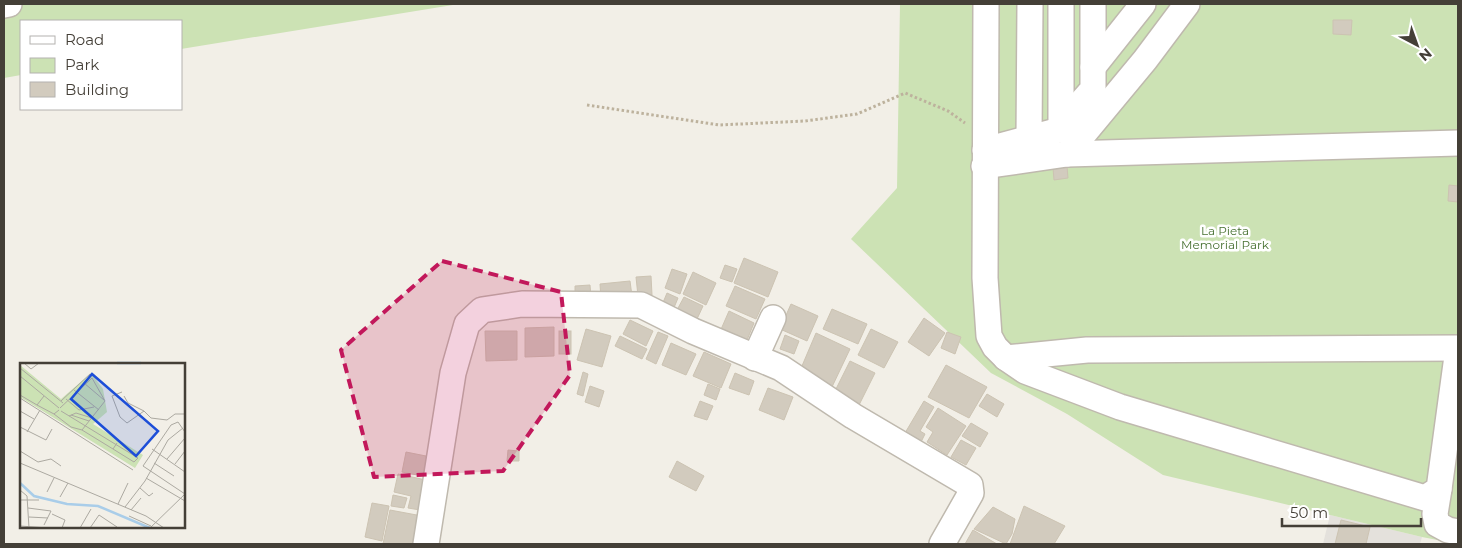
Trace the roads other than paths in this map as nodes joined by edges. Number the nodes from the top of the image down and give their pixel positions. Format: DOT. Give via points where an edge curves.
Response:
graph roads {
  1 [pos="9,4"];
  2 [pos="986,4"];
  3 [pos="1030,4"];
  4 [pos="1061,4"];
  5 [pos="1143,4"];
  6 [pos="1187,4"];
  7 [pos="4,5"];
  8 [pos="1097,6"];
  9 [pos="1093,67"];
  10 [pos="1061,125"];
  11 [pos="1029,138"];
  12 [pos="1458,143"];
  13 [pos="985,151"];
  14 [pos="1067,154"];
  15 [pos="773,318"];
  16 [pos="1458,349"];
  17 [pos="755,358"];
  18 [pos="1006,358"];
  19 [pos="1440,489"];
  20 [pos="1458,532"];
  21 [pos="426,544"];
  22 [pos="942,544"];
  1 -- 7 [label="street"];
  2 -- 13 [label="street"];
  3 -- 11 [label="street"];
  4 -- 10 [label="street"];
  5 -- 9 [label="street"];
  6 -- 14 [label="street"];
  8 -- 9 [label="street"];
  9 -- 10 [label="street" via="1093,89"];
  10 -- 11 [label="street" via="1056,131"];
  11 -- 13 [label="street"];
  12 -- 14 [label="street"];
  13 -- 14 [label="street"];
  13 -- 18 [label="street" via="985,278 990,336"];
  15 -- 17 [label="street"];
  16 -- 18 [label="street" via="1087,350"];
  16 -- 19 [label="street"];
  17 -- 21 [label="street" via="641,305 522,304 482,310 467,324 453,372"];
  17 -- 22 [label="street" via="781,368 853,416 970,485 971,493"];
  18 -- 19 [label="street" via="1044,379 1210,435 1419,497 1425,498"];
  19 -- 20 [label="street" via="1435,514 1437,524"];
}
